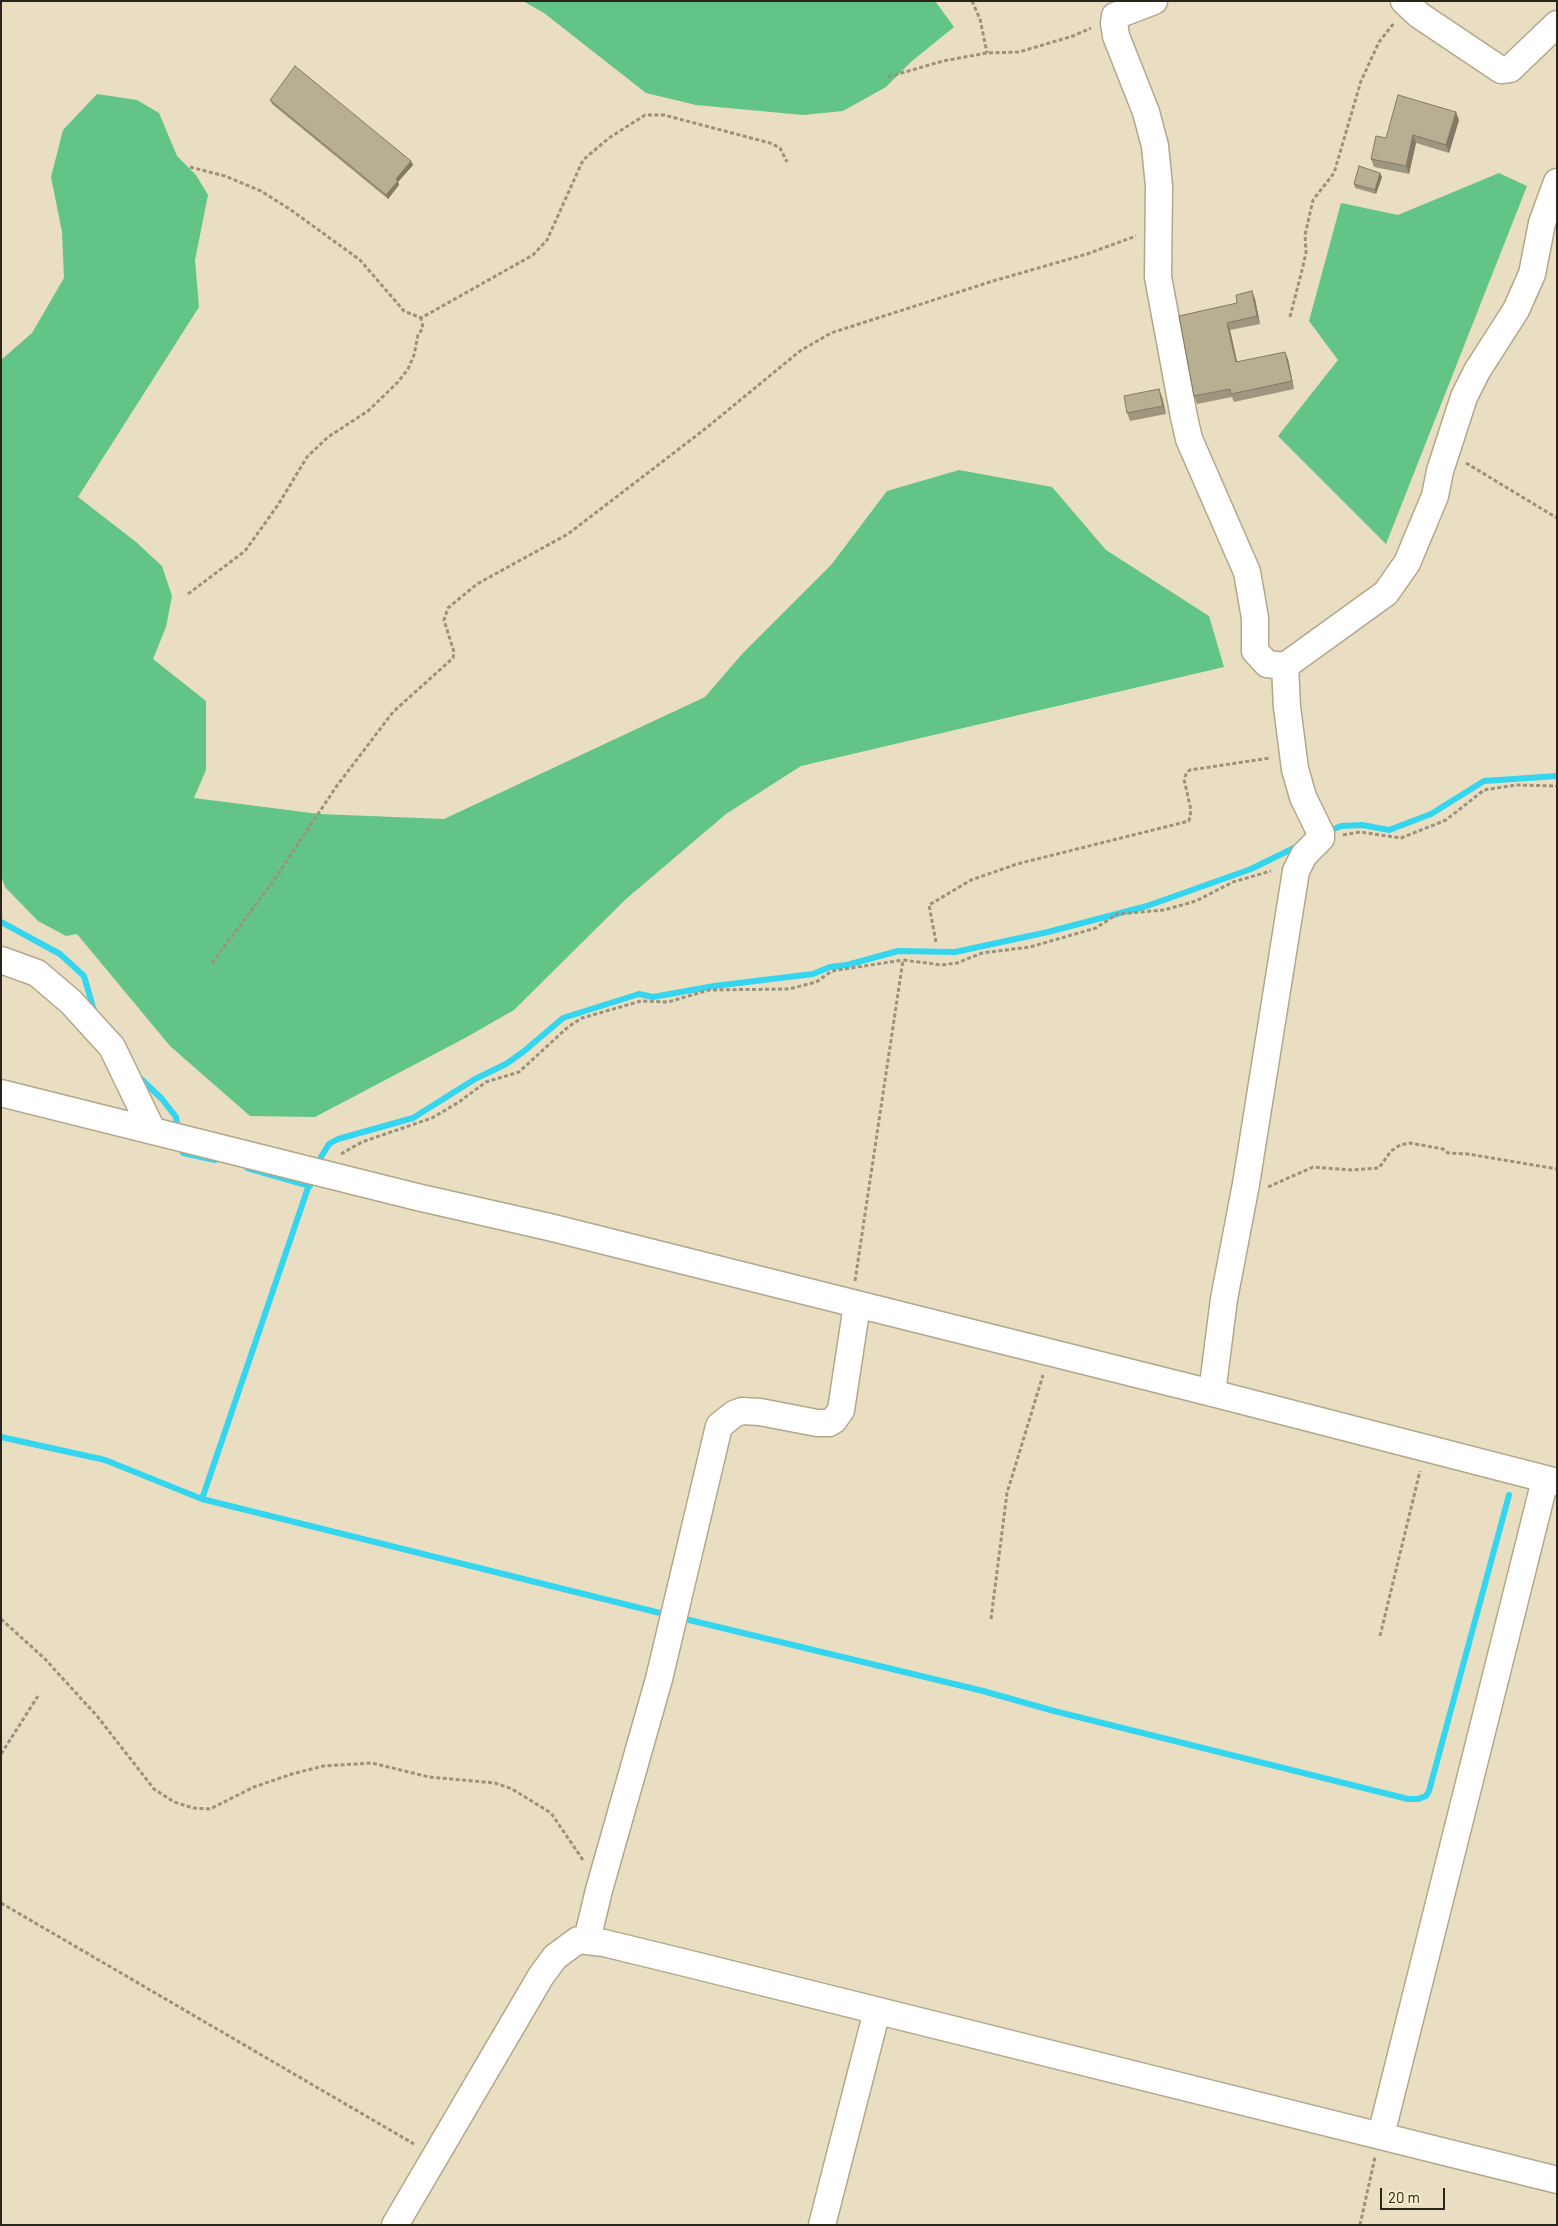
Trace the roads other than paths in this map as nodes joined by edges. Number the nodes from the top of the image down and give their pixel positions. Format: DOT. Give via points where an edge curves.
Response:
graph roads {
  1 [pos="1154,1"];
  2 [pos="1406,3"];
  3 [pos="1557,24"];
  4 [pos="1557,182"];
  5 [pos="1285,666"];
  6 [pos="1,960"];
  7 [pos="1,1093"];
  8 [pos="152,1130"];
  9 [pos="857,1305"];
  10 [pos="1212,1393"];
  11 [pos="1551,1481"];
  12 [pos="588,1940"];
  13 [pos="877,2011"];
  14 [pos="1380,2135"];
  15 [pos="1557,2180"];
  16 [pos="396,2225"];
  17 [pos="822,2225"];
  1 -- 5 [label="street" via="1115,16 1114,23 1116,36 1152,129 1159,186 1156,260 1160,297 1189,439 1247,572 1255,652 1267,664"];
  2 -- 3 [label="street" via="1495,68 1505,70 1510,69"];
  4 -- 5 [label="street" via="1542,223 1532,274 1516,310 1464,397 1434,496 1397,579 1366,609"];
  5 -- 10 [label="street" via="1293,754 1303,797 1320,828 1321,838 1298,865 1224,1299"];
  6 -- 8 [label="street" via="37,973 71,1002 112,1047"];
  7 -- 8 [label="street"];
  8 -- 9 [label="street"];
  9 -- 10 [label="street"];
  9 -- 12 [label="street" via="841,1410 834,1420 817,1424 760,1412 742,1412 719,1426 659,1678"];
  10 -- 11 [label="street"];
  11 -- 14 [label="street"];
  12 -- 13 [label="street"];
  12 -- 16 [label="street" via="572,1943 550,1964"];
  13 -- 14 [label="street"];
  13 -- 17 [label="street"];
  14 -- 15 [label="street"];
}
